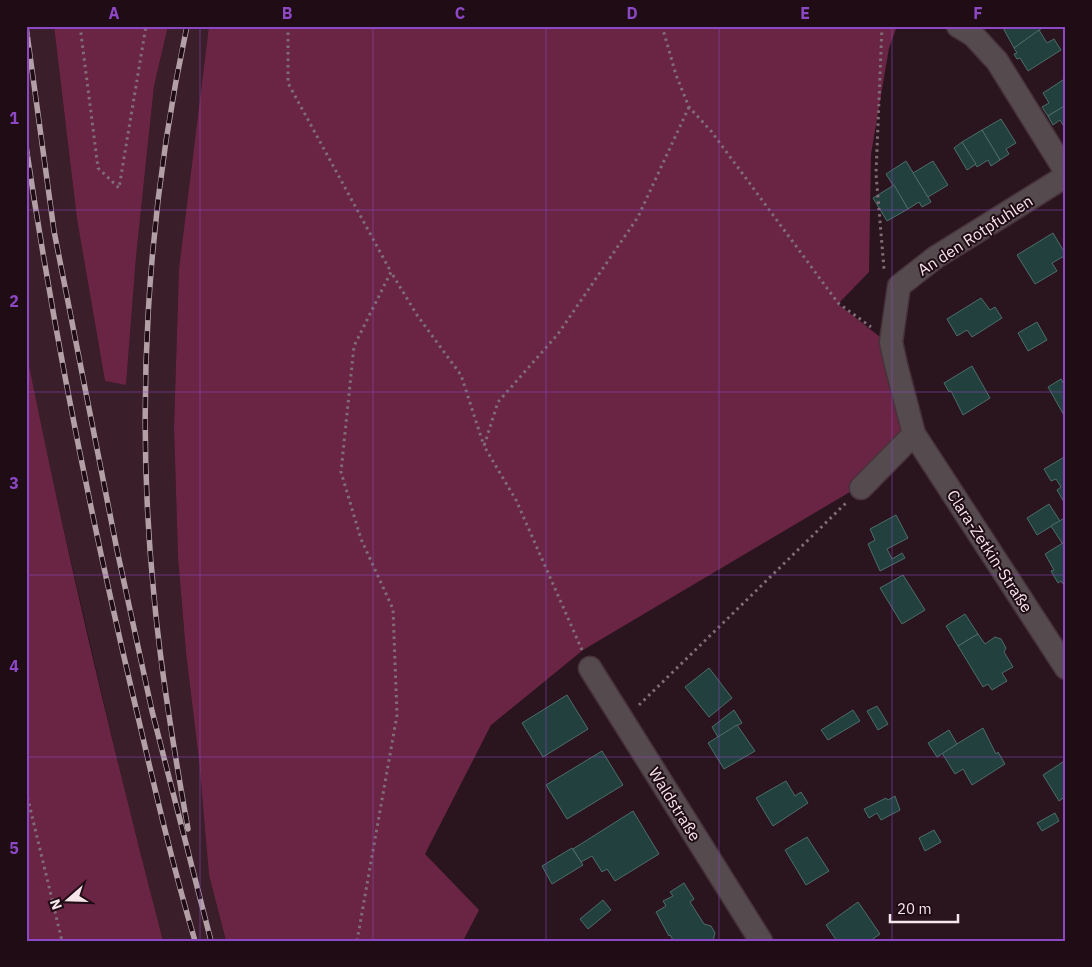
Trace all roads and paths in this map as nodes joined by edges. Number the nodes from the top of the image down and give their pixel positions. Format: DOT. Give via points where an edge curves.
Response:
graph roads {
  1 [pos="80,26"];
  2 [pos="146,26"];
  3 [pos="288,26"];
  4 [pos="662,26"];
  5 [pos="882,26"];
  6 [pos="958,26"];
  7 [pos="689,106"];
  8 [pos="1066,174"];
  9 [pos="392,272"];
  10 [pos="885,273"];
  11 [pos="891,342"];
  12 [pos="914,434"];
  13 [pos="484,446"];
  14 [pos="861,488"];
  15 [pos="590,668"];
  16 [pos="1066,668"];
  17 [pos="623,721"];
  18 [pos="26,791"];
  19 [pos="62,941"];
  20 [pos="357,941"];
  21 [pos="761,941"];
  1 -- 2 [label="path" via="98,168 119,188"];
  3 -- 9 [label="path" via="288,83"];
  4 -- 7 [label="path"];
  5 -- 10 [label="path" via="876,174"];
  6 -- 8 [label="street, An den Rotpfuhlen" via="973,35 997,61"];
  7 -- 11 [label="path" via="838,303"];
  7 -- 13 [label="path" via="638,217 558,334 498,402"];
  8 -- 11 [label="street, An den Rotpfuhlen" via="936,257 899,286"];
  9 -- 13 [label="path" via="417,315 460,375"];
  9 -- 20 [label="path" via="354,346 341,472 361,539 393,608 397,715"];
  11 -- 12 [label="street, An den Rotpfuhlen"];
  12 -- 14 [label="street"];
  12 -- 16 [label="street, Clara-Zetkin-Straße"];
  13 -- 15 [label="path" via="516,500"];
  14 -- 17 [label="path"];
  15 -- 17 [label="street, Waldstraße"];
  17 -- 21 [label="street, Waldstraße"];
  18 -- 19 [label="path"];
}
